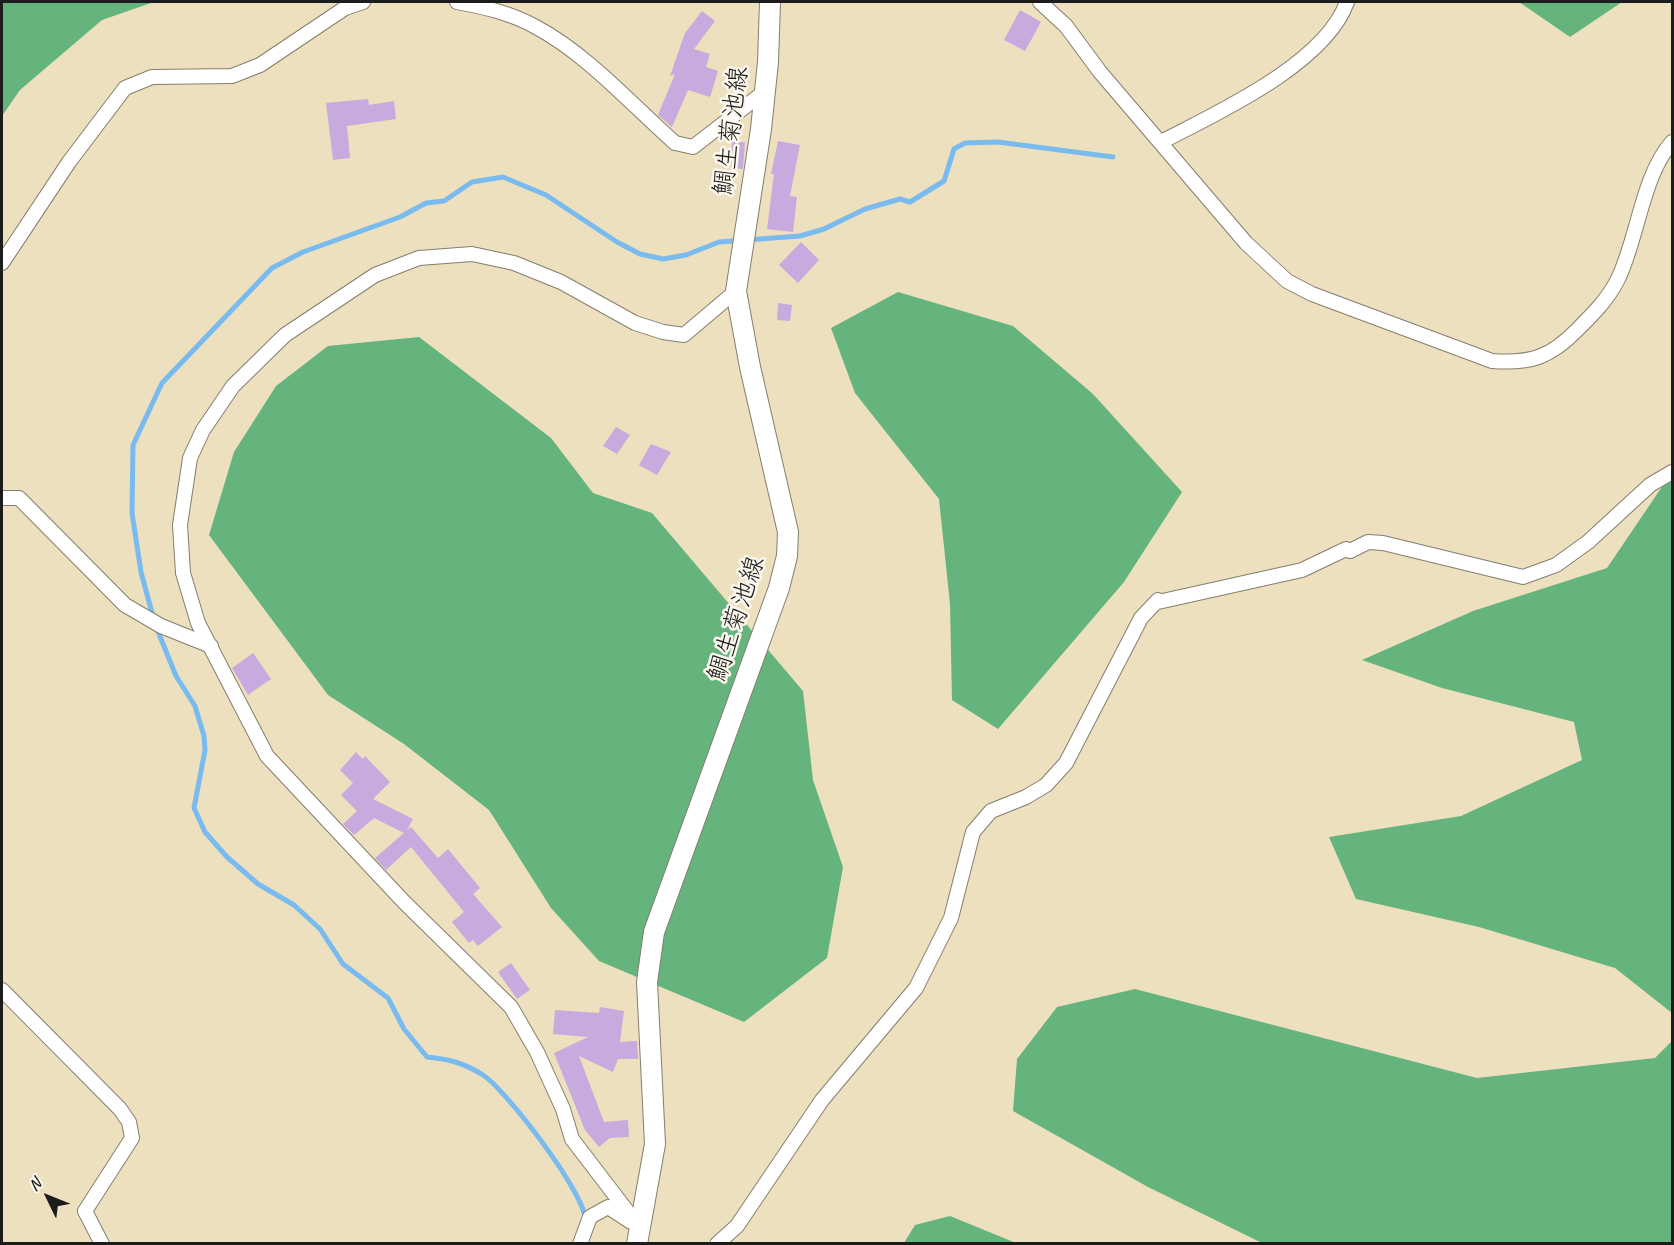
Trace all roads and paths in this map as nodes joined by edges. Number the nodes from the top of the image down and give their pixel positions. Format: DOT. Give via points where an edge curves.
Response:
graph roads {
  1 [pos="363,2"];
  2 [pos="457,2"];
  3 [pos="770,2"];
  4 [pos="1040,2"];
  5 [pos="1347,2"];
  6 [pos="764,92"];
  7 [pos="1161,142"];
  8 [pos="1672,142"];
  9 [pos="2,263"];
  10 [pos="736,291"];
  11 [pos="1672,472"];
  12 [pos="2,498"];
  13 [pos="211,646"];
  14 [pos="2,990"];
  15 [pos="639,1236"];
  16 [pos="102,1244"];
  17 [pos="580,1244"];
  18 [pos="717,1244"];
  1 -- 9 [label="street" via="345,8 294,39 260,65 232,76 152,77 124,88"];
  2 -- 6 [label="street" via="495,9 536,27 580,57 675,143 693,147"];
  3 -- 6 [label="main road, 鯛生菊池線"];
  4 -- 7 [label="street" via="1066,26"];
  5 -- 7 [label="street" via="1339,20 1286,73"];
  6 -- 10 [label="main road, 鯛生菊池線"];
  7 -- 8 [label="street" via="1246,243 1287,281 1312,294 1492,361 1512,363 1536,360 1562,346 1607,300 1619,277 1652,180"];
  10 -- 13 [label="street" via="684,335 635,323 561,282 514,263 472,254 419,258 375,275 294,329 233,386 203,430 190,458 180,525 183,573 198,623"];
  10 -- 15 [label="main road, 鯛生菊池線" via="782,496 787,556 775,599 654,932 647,982 655,1144"];
  11 -- 18 [label="street" via="1650,485 1564,560 1523,578 1368,542 1302,570 1158,600 1141,618 1066,763 1046,785 991,811 973,832 951,918 916,988 822,1100 737,1226"];
  12 -- 13 [label="street" via="19,498 125,604 161,626"];
  13 -- 15 [label="street" via="267,756 404,902 511,1007 537,1052 572,1139"];
  14 -- 16 [label="street" via="129,1122 132,1138 85,1211"];
  15 -- 17 [label="street" via="608,1207 590,1217"];
}
